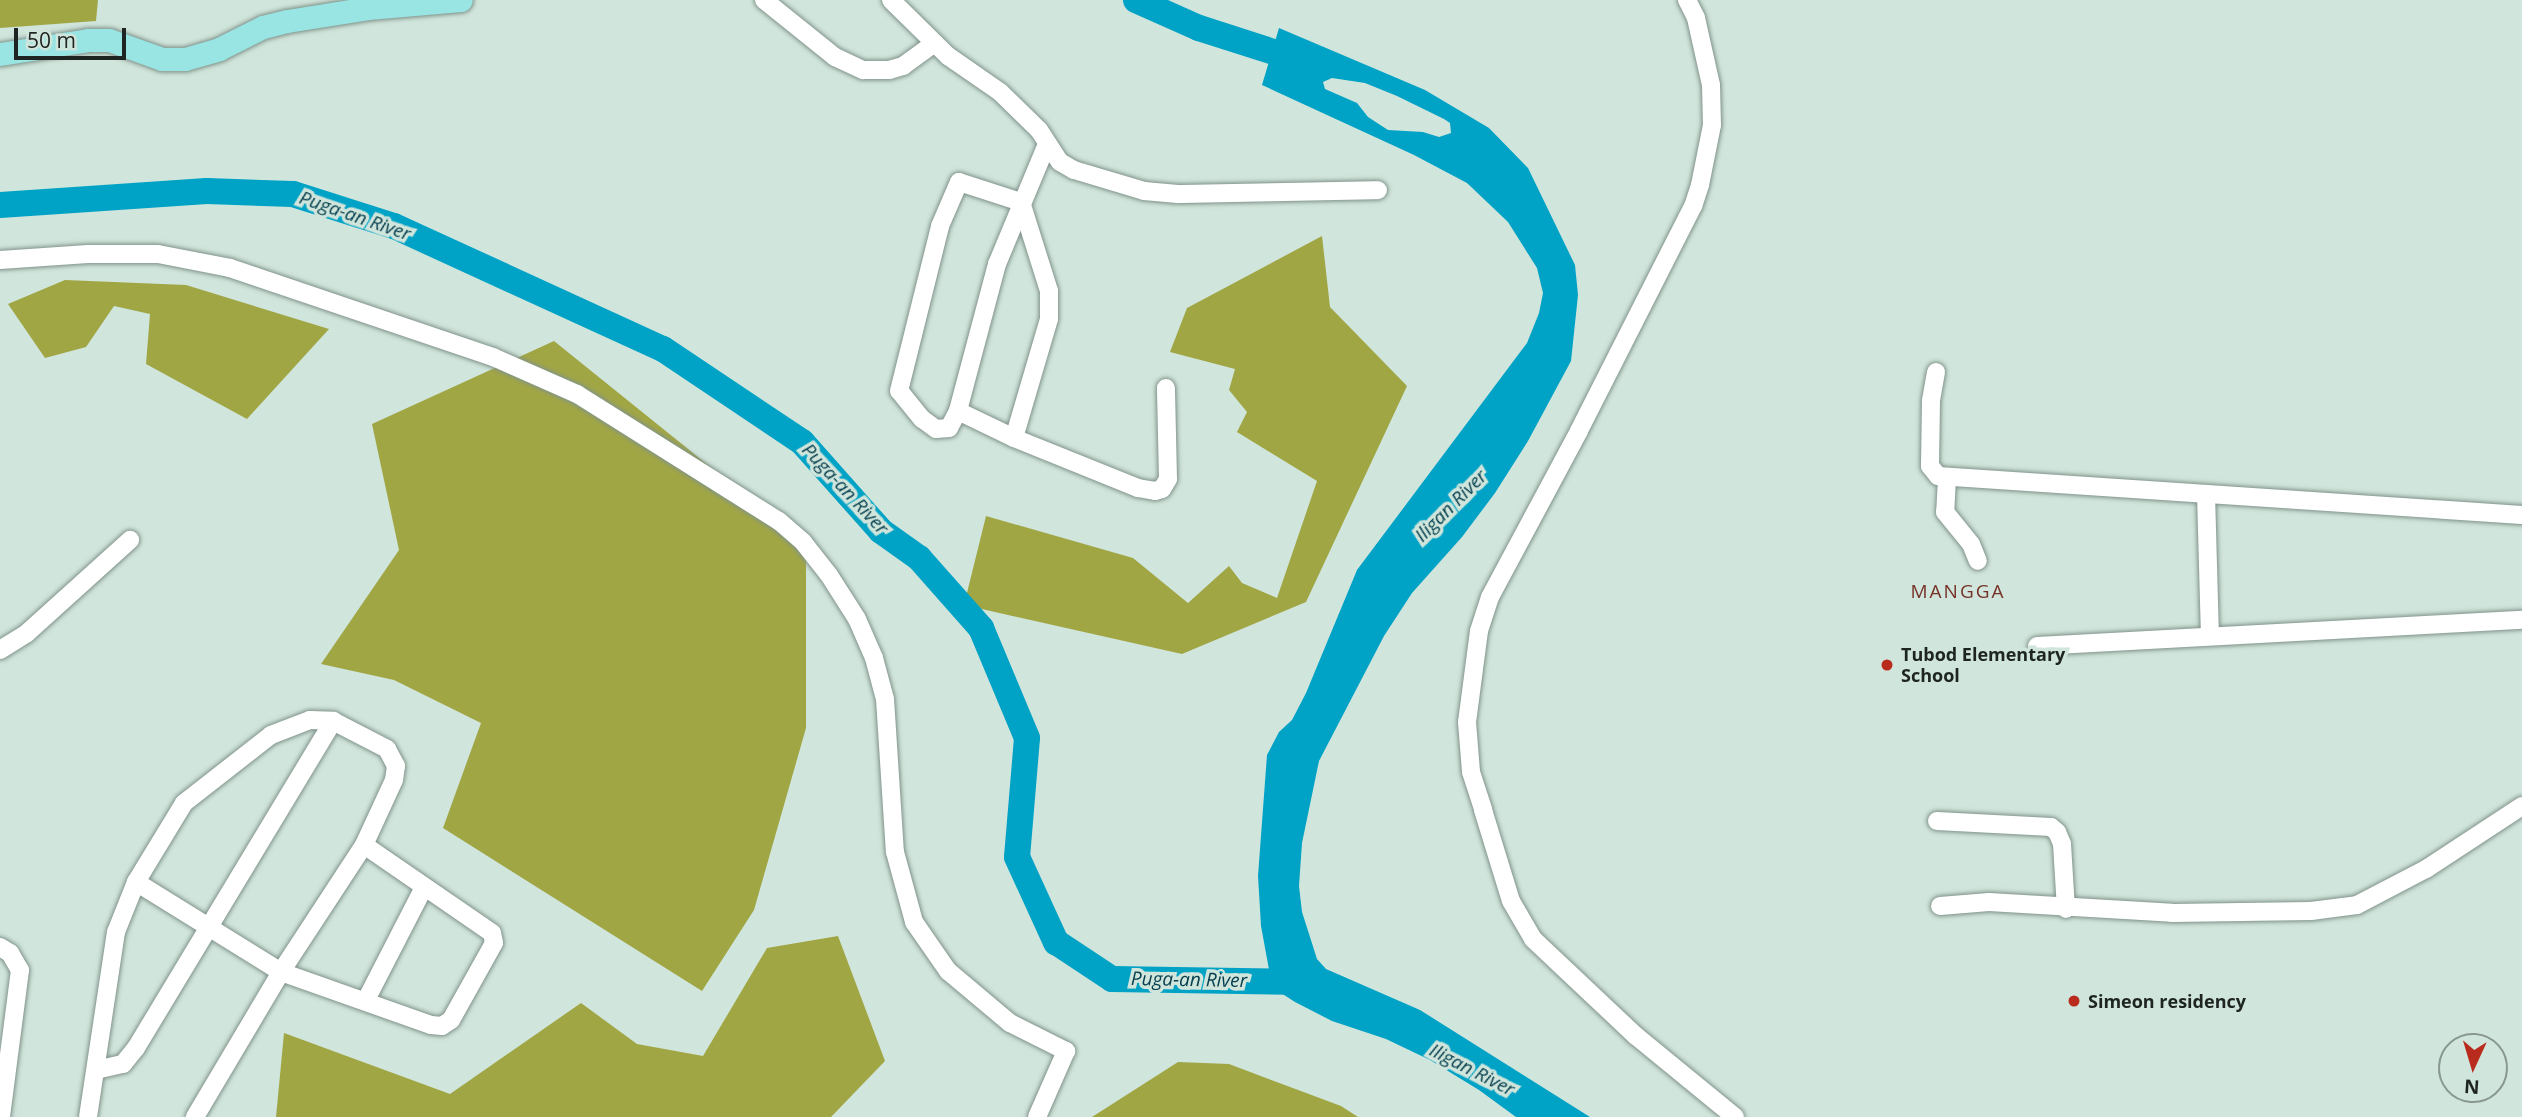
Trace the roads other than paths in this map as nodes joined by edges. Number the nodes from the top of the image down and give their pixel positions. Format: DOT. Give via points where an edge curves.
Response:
graph roads {
  1 [pos="460,0"];
  2 [pos="764,0"];
  3 [pos="891,0"];
  4 [pos="1687,0"];
  5 [pos="935,43"];
  6 [pos="0,54"];
  7 [pos="1047,144"];
  8 [pos="1378,190"];
  9 [pos="1021,202"];
  10 [pos="0,260"];
  11 [pos="1936,372"];
  12 [pos="1166,388"];
  13 [pos="958,411"];
  14 [pos="1014,438"];
  15 [pos="1947,478"];
  16 [pos="2206,494"];
  17 [pos="2522,515"];
  18 [pos="130,540"];
  19 [pos="1978,561"];
  20 [pos="2522,620"];
  21 [pos="2210,636"];
  22 [pos="2037,646"];
  23 [pos="0,650"];
  24 [pos="333,721"];
  25 [pos="2522,806"];
  26 [pos="1937,821"];
  27 [pos="364,845"];
  28 [pos="136,882"];
  29 [pos="424,887"];
  30 [pos="1940,906"];
  31 [pos="2066,909"];
  32 [pos="209,929"];
  33 [pos="0,947"];
  34 [pos="281,972"];
  35 [pos="366,1000"];
  36 [pos="6,1031"];
  37 [pos="96,1070"];
  38 [pos="1,1117"];
  39 [pos="88,1117"];
  40 [pos="195,1117"];
  41 [pos="1037,1117"];
  42 [pos="1735,1117"];
  1 -- 6 [label="main road" via="287,21 185,59 162,59 109,40"];
  2 -- 5 [label="street" via="835,57 863,70 903,66"];
  3 -- 5 [label="street"];
  4 -- 42 [label="street" via="1696,18 1711,85 1712,125 1700,185 1579,431 1490,597 1479,631 1467,722 1471,772 1511,901 1533,939 1636,1036"];
  5 -- 7 [label="street" via="1000,92"];
  7 -- 8 [label="street" via="1060,162 1074,170 1144,191"];
  7 -- 9 [label="street"];
  9 -- 13 [label="street" via="997,264"];
  9 -- 13 [label="street" via="959,181 940,226 900,391 936,429 949,428"];
  9 -- 14 [label="street" via="1050,305"];
  10 -- 41 [label="street" via="158,254 230,268 493,357 577,394 779,521 829,575 874,658 885,699 894,852 914,922 948,971 1010,1023 1066,1051"];
  11 -- 15 [label="street" via="1930,466 1938,476"];
  12 -- 14 [label="street" via="1167,479 1162,489 1138,488"];
  13 -- 14 [label="street"];
  15 -- 16 [label="street"];
  15 -- 19 [label="street" via="1945,512 1971,544"];
  16 -- 17 [label="street"];
  16 -- 21 [label="street"];
  18 -- 23 [label="street" via="27,633"];
  20 -- 21 [label="street"];
  21 -- 22 [label="street"];
  24 -- 27 [label="street" via="387,749 396,766"];
  24 -- 28 [label="street" via="310,720 271,735 228,765 184,803"];
  24 -- 32 [label="street"];
  25 -- 31 [label="street" via="2426,869 2357,905 2256,913"];
  26 -- 31 [label="street" via="2051,827 2062,844"];
  27 -- 29 [label="street"];
  27 -- 34 [label="street"];
  28 -- 32 [label="street"];
  28 -- 37 [label="street" via="116,932"];
  29 -- 35 [label="street"];
  29 -- 35 [label="street" via="485,926 494,943 451,1020 442,1026"];
  30 -- 31 [label="street" via="1989,902"];
  32 -- 34 [label="street"];
  32 -- 37 [label="street" via="136,1048 123,1064"];
  33 -- 36 [label="street" via="10,953 20,970"];
  34 -- 35 [label="street"];
  34 -- 40 [label="street"];
  36 -- 38 [label="street"];
  37 -- 39 [label="street"];
}
